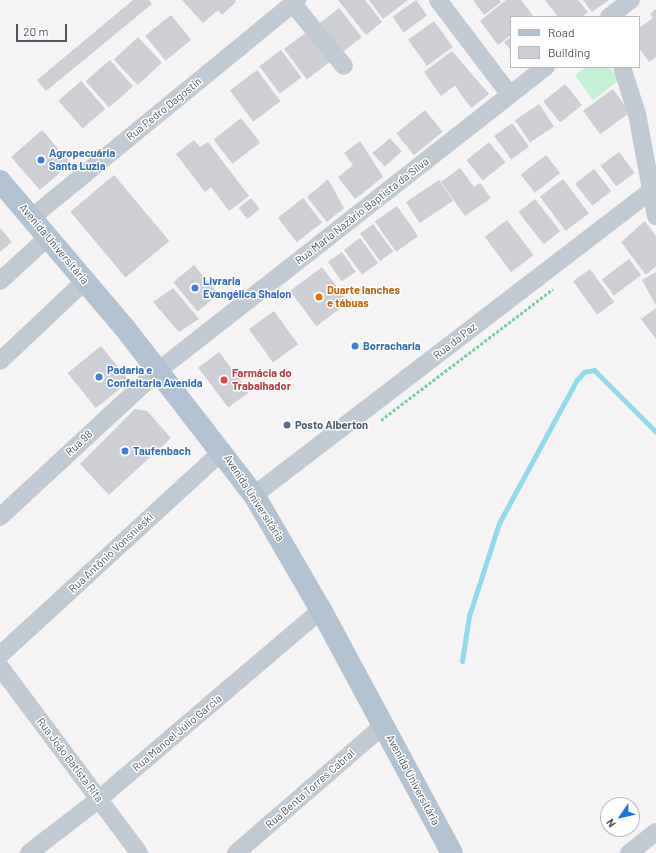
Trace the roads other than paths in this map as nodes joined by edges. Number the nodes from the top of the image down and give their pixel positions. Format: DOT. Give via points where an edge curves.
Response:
graph roads {
  1 [pos="438,0"];
  2 [pos="631,0"];
  3 [pos="295,2"];
  4 [pos="610,16"];
  5 [pos="344,66"];
  6 [pos="545,68"];
  7 [pos="622,68"];
  8 [pos="510,95"];
  9 [pos="0,181"];
  10 [pos="653,189"];
  11 [pos="656,216"];
  12 [pos="31,218"];
  13 [pos="48,237"];
  14 [pos="0,281"];
  15 [pos="85,281"];
  16 [pos="0,361"];
  17 [pos="159,370"];
  18 [pos="223,451"];
  19 [pos="254,495"];
  20 [pos="0,517"];
  21 [pos="321,610"];
  22 [pos="0,655"];
  23 [pos="0,668"];
  24 [pos="384,725"];
  25 [pos="99,799"];
  26 [pos="656,832"];
  27 [pos="29,853"];
  28 [pos="139,853"];
  29 [pos="236,853"];
  30 [pos="452,853"];
  31 [pos="628,853"];
  1 -- 8 [label="street"];
  2 -- 4 [label="street"];
  3 -- 5 [label="street"];
  3 -- 12 [label="street, Rua Pedro Dagostin"];
  6 -- 8 [label="street, Rua Maria Nazário Baptista da Silva"];
  7 -- 10 [label="street" via="637,114"];
  8 -- 17 [label="street, Rua Maria Nazário Baptista da Silva"];
  9 -- 12 [label="main road, Avenida Universitária"];
  10 -- 11 [label="street"];
  10 -- 19 [label="street, Rua da Paz"];
  12 -- 13 [label="main road, Avenida Universitária"];
  13 -- 14 [label="street"];
  13 -- 15 [label="main road, Avenida Universitária"];
  15 -- 16 [label="street"];
  15 -- 17 [label="main road, Avenida Universitária"];
  17 -- 18 [label="main road, Avenida Universitária"];
  17 -- 20 [label="street, Rua 98"];
  18 -- 19 [label="main road, Avenida Universitária"];
  18 -- 22 [label="street, Rua Antônio Vonsnieski"];
  19 -- 21 [label="main road, Avenida Universitária"];
  21 -- 24 [label="main road, Avenida Universitária"];
  21 -- 25 [label="street, Rua Manoel Júlio Garcia"];
  23 -- 25 [label="street, Rua João Batista Rita"];
  24 -- 29 [label="street, Rua Benta Torres Cabral"];
  24 -- 30 [label="main road, Avenida Universitária"];
  25 -- 27 [label="street, Rua Manoel Júlio Garcia"];
  25 -- 28 [label="street, Rua João Batista Rita"];
  26 -- 31 [label="street"];
}
